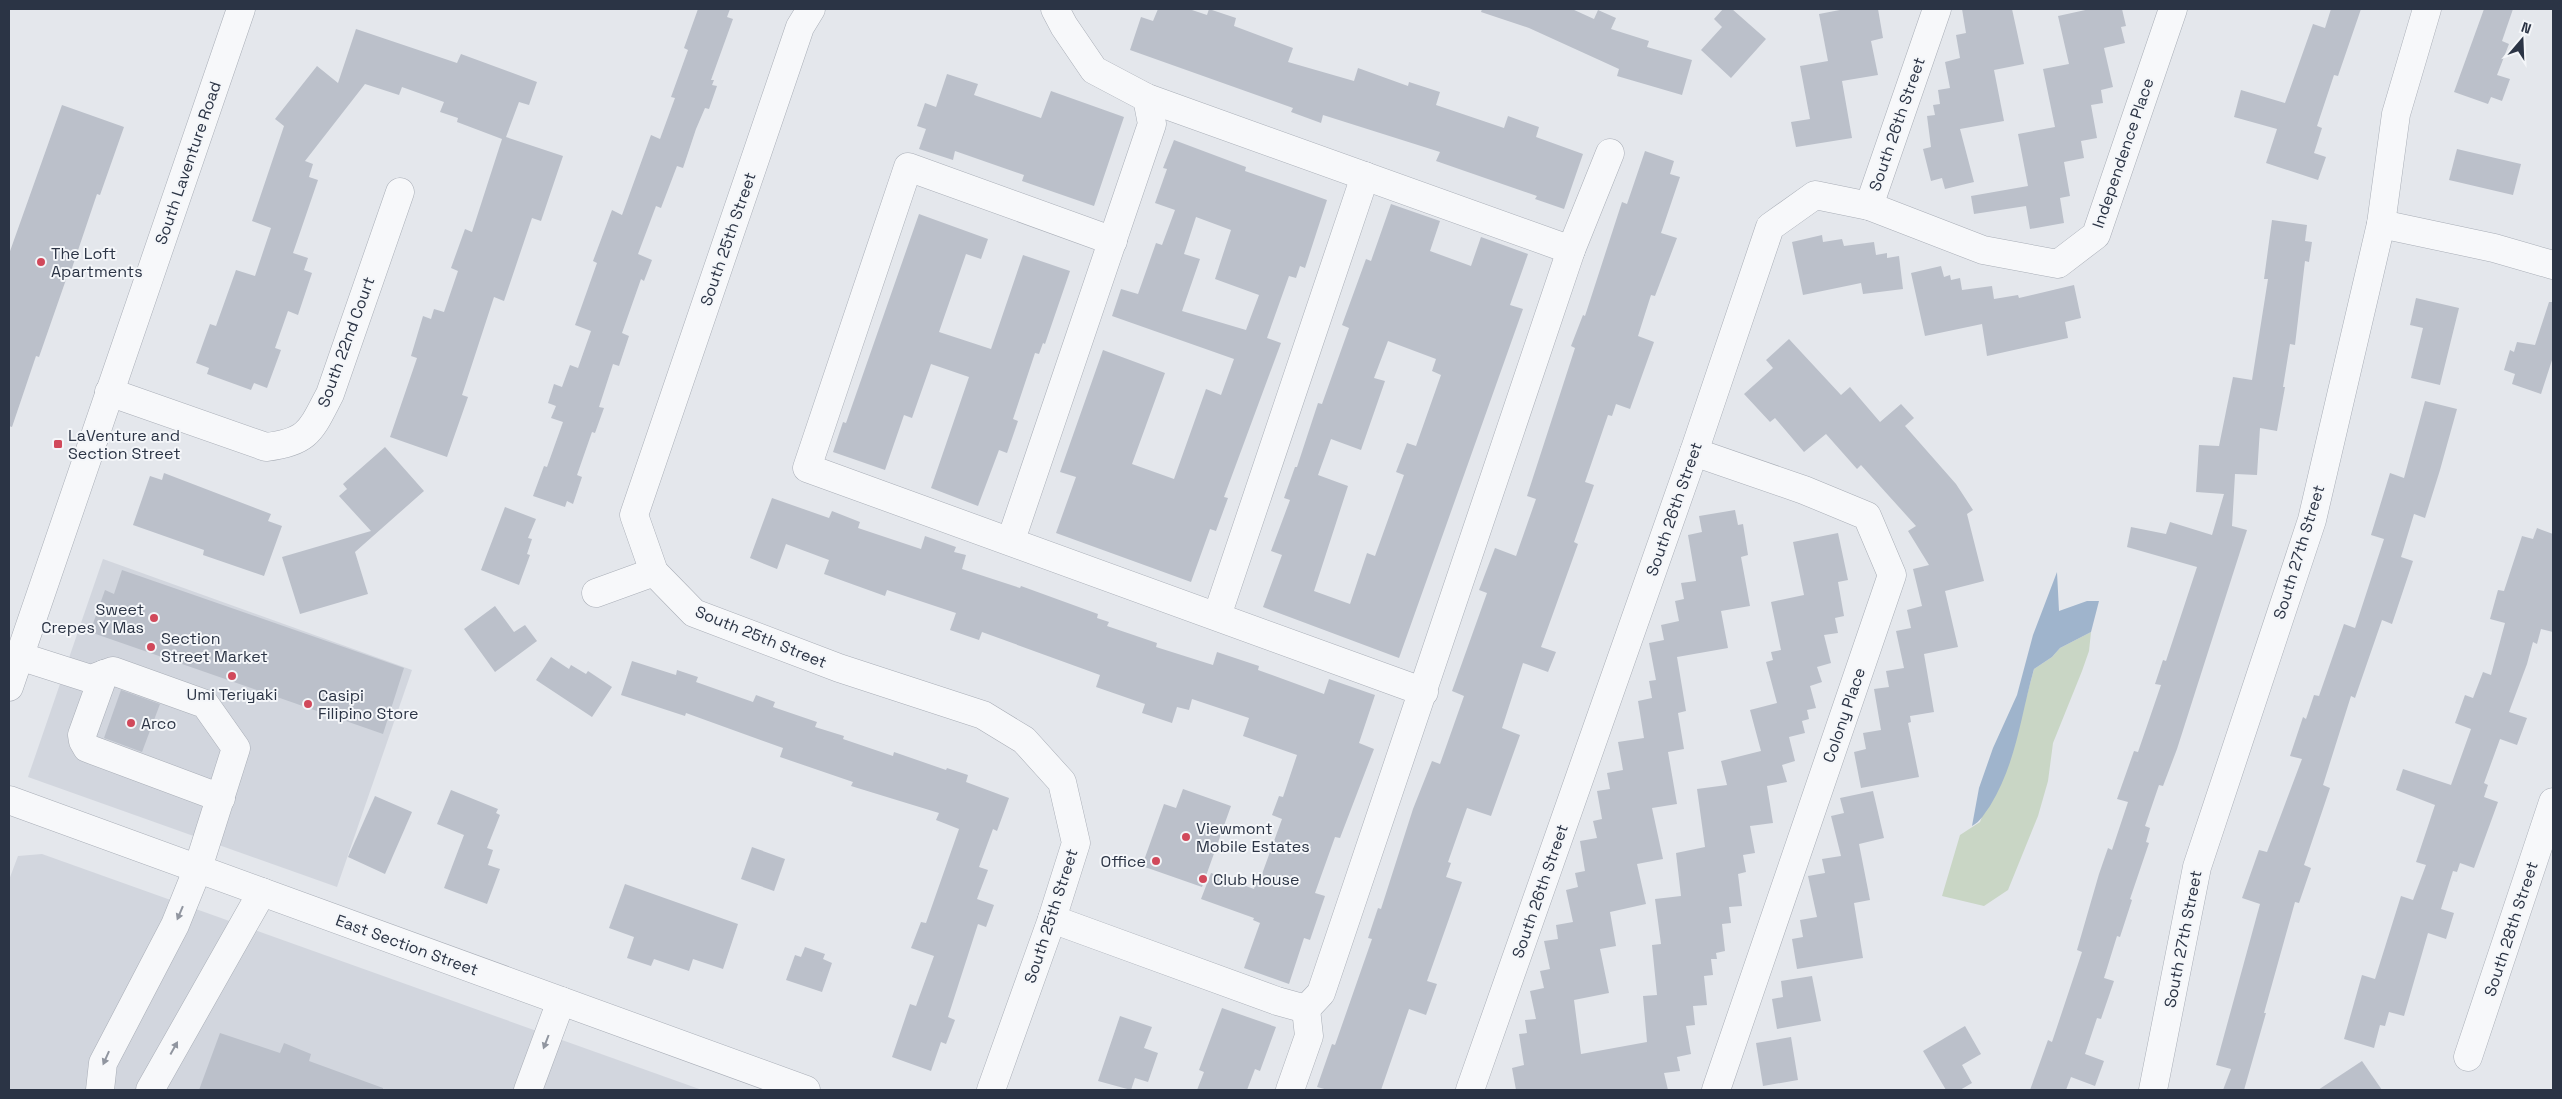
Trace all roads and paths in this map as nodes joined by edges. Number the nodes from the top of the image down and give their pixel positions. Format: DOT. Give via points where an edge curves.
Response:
graph roads {
  1 [pos="811,9"];
  2 [pos="1055,9"];
  3 [pos="1937,9"];
  4 [pos="2173,9"];
  5 [pos="2427,9"];
  6 [pos="236,10"];
  7 [pos="1146,98"];
  8 [pos="1610,153"];
  9 [pos="1365,176"];
  10 [pos="400,192"];
  11 [pos="1869,206"];
  12 [pos="2381,224"];
  13 [pos="1113,240"];
  14 [pos="1571,250"];
  15 [pos="2553,265"];
  16 [pos="109,392"];
  17 [pos="1694,452"];
  18 [pos="1011,540"];
  19 [pos="654,572"];
  20 [pos="596,593"];
  21 [pos="1217,616"];
  22 [pos="19,656"];
  23 [pos="104,674"];
  24 [pos="9,687"];
  25 [pos="1424,692"];
  26 [pos="221,798"];
  27 [pos="9,800"];
  28 [pos="2553,802"];
  29 [pos="198,868"];
  30 [pos="262,892"];
  31 [pos="1052,919"];
  32 [pos="561,1001"];
  33 [pos="1306,1008"];
  34 [pos="2468,1057"];
  35 [pos="529,1087"];
  36 [pos="100,1090"];
  37 [pos="150,1090"];
  38 [pos="806,1090"];
  39 [pos="991,1090"];
  40 [pos="1290,1090"];
  41 [pos="1470,1090"];
  42 [pos="1716,1090"];
  43 [pos="2153,1090"];
  1 -- 19 [label="street, South 25th Street" via="800,27 634,515"];
  2 -- 7 [label="street" via="1094,70"];
  3 -- 11 [label="street, South 26th Street"];
  4 -- 11 [label="street, Independence Place" via="2096,235 2058,264 1984,250"];
  5 -- 12 [label="street, South 27th Street" via="2396,114"];
  6 -- 16 [label="street, South Laventure Road"];
  7 -- 9 [label="street"];
  7 -- 13 [label="street" via="1152,124"];
  8 -- 14 [label="street"];
  9 -- 14 [label="street"];
  9 -- 21 [label="street"];
  10 -- 16 [label="street, South 22nd Court" via="330,394 303,437 287,444 266,447"];
  11 -- 17 [label="street, South 26th Street" via="1815,195 1770,226"];
  12 -- 15 [label="street" via="2494,248"];
  12 -- 43 [label="street, South 27th Street" via="2312,520 2197,867"];
  13 -- 18 [label="street"];
  13 -- 18 [label="street" via="908,167 808,468"];
  14 -- 25 [label="street"];
  16 -- 22 [label="street, South Laventure Road"];
  17 -- 41 [label="street, South 26th Street"];
  17 -- 42 [label="street, Colony Place" via="1804,490 1867,516 1892,575"];
  18 -- 21 [label="street"];
  19 -- 20 [label="street"];
  19 -- 31 [label="street, South 25th Street" via="694,613 839,668 983,714 1024,740 1062,782 1076,843"];
  21 -- 25 [label="street"];
  22 -- 23 [label="street" via="91,679"];
  22 -- 24 [label="street, South Laventure Road"];
  23 -- 26 [label="street" via="113,671 205,704 236,748"];
  23 -- 26 [label="street" via="82,735 87,748"];
  25 -- 33 [label="street" via="1321,993"];
  26 -- 29 [label="street"];
  27 -- 29 [label="street, East Section Street"];
  28 -- 34 [label="street, South 28th Street"];
  29 -- 30 [label="street, East Section Street"];
  29 -- 36 [label="street, one-way" via="175,925 103,1064"];
  30 -- 32 [label="street, East Section Street"];
  37 -- 30 [label="street, one-way"];
  31 -- 33 [label="street" via="1277,1001"];
  31 -- 39 [label="street, South 25th Street"];
  32 -- 35 [label="street, one-way"];
  32 -- 38 [label="street, East Section Street"];
  33 -- 40 [label="street" via="1309,1036"];
}
